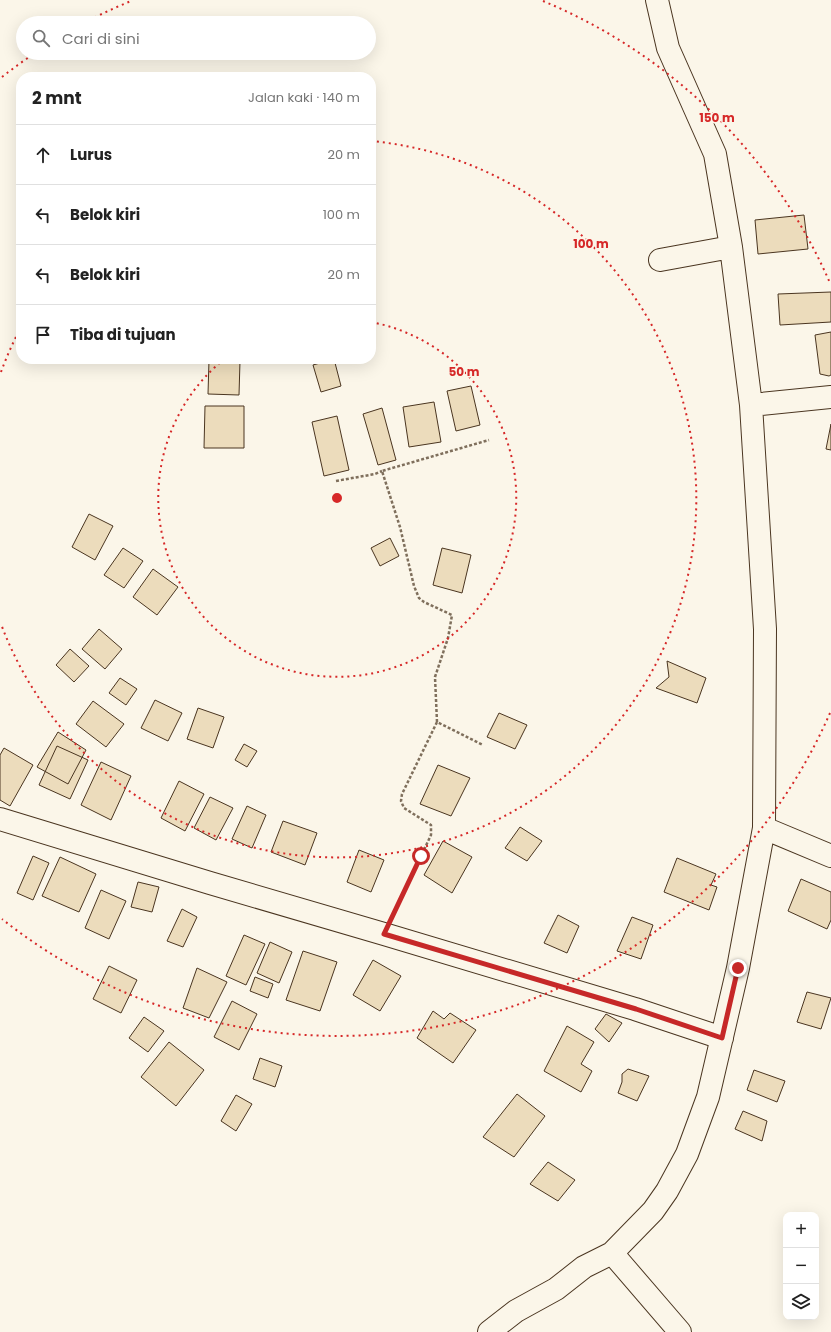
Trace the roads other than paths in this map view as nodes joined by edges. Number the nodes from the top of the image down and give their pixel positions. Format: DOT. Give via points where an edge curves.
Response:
graph roads {
  1 [pos="657,0"];
  2 [pos="731,247"];
  3 [pos="660,260"];
  4 [pos="831,397"];
  5 [pos="751,405"];
  6 [pos="0,819"];
  7 [pos="764,828"];
  8 [pos="831,856"];
  9 [pos="722,1038"];
  10 [pos="612,1253"];
  11 [pos="489,1332"];
  12 [pos="680,1332"];
  1 -- 2 [label="street" via="668,48 715,154"];
  2 -- 3 [label="street"];
  2 -- 5 [label="street"];
  4 -- 5 [label="street"];
  5 -- 7 [label="street" via="765,629"];
  6 -- 9 [label="street" via="636,1009"];
  7 -- 8 [label="street"];
  7 -- 9 [label="street"];
  9 -- 10 [label="street" via="708,1097 687,1154 653,1211"];
  10 -- 11 [label="street" via="584,1267 556,1289 516,1311"];
  10 -- 12 [label="street"];
}
